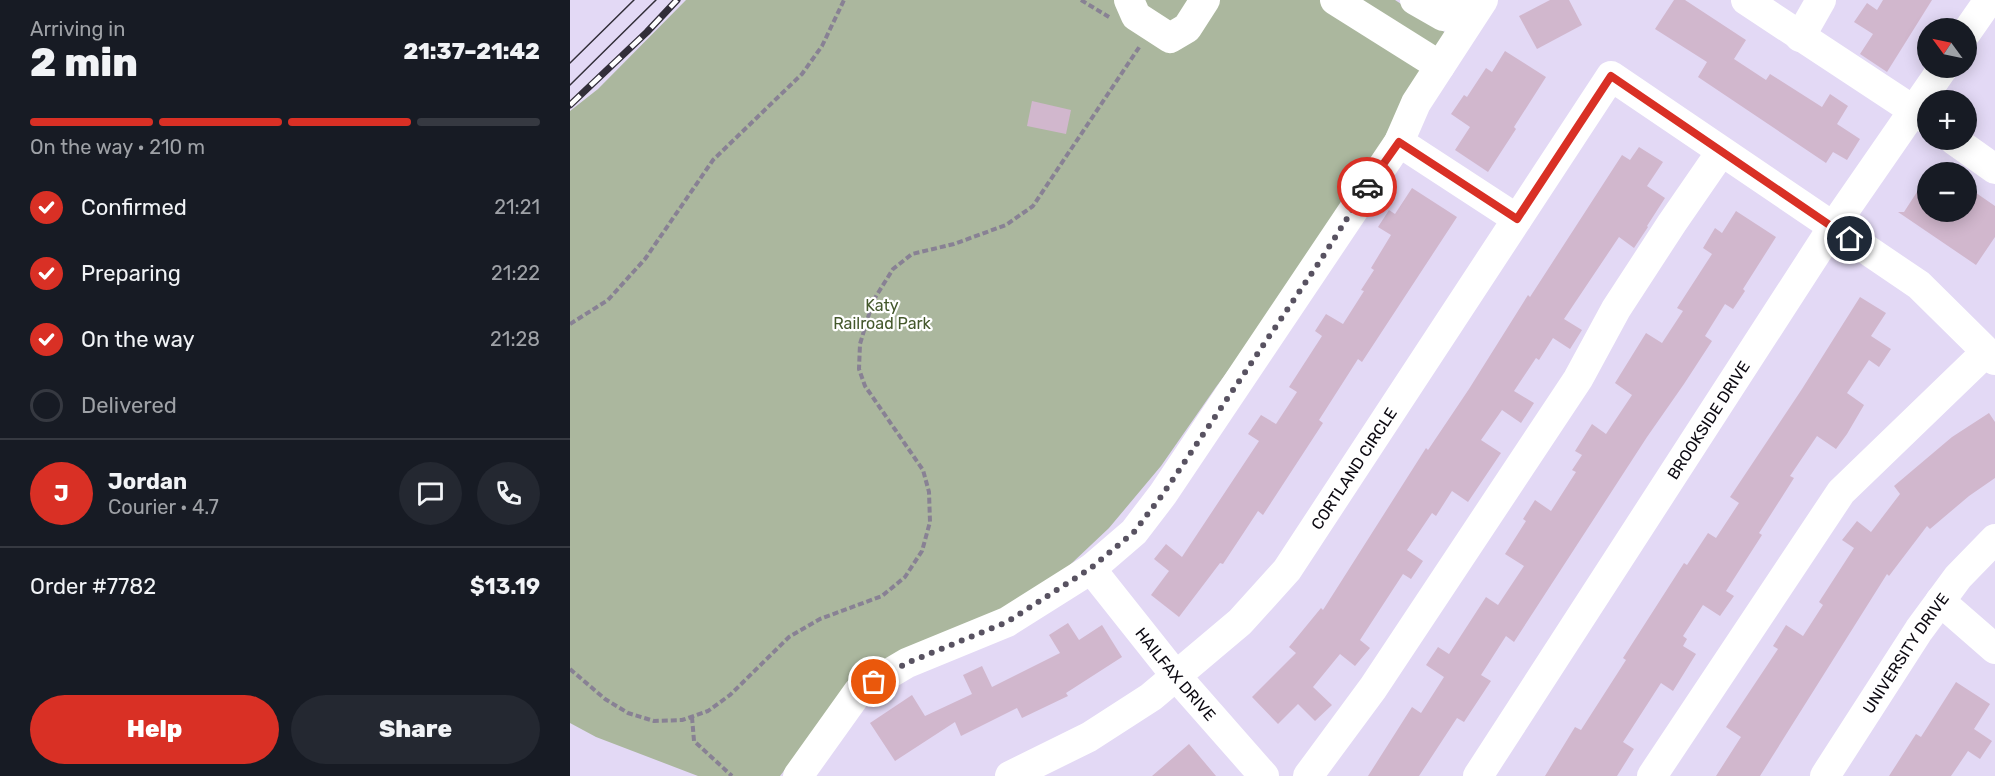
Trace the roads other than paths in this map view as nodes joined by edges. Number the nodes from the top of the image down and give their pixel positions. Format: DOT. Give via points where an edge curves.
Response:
graph roads {
  1 [pos="1128,0"];
  2 [pos="1205,0"];
  3 [pos="1335,0"];
  4 [pos="1416,0"];
  5 [pos="1454,0"];
  6 [pos="1484,0"];
  7 [pos="1746,0"];
  8 [pos="1821,0"];
  9 [pos="1989,0"];
  10 [pos="1976,18"];
  11 [pos="1800,37"];
  12 [pos="1440,66"];
  13 [pos="1917,112"];
  14 [pos="1917,120"];
  15 [pos="1399,142"];
  16 [pos="1968,150"];
  17 [pos="1721,152"];
  18 [pos="1995,169"];
  19 [pos="1517,219"];
  20 [pos="1833,227"];
  21 [pos="1991,356"];
  22 [pos="1995,539"];
  23 [pos="1091,568"];
  24 [pos="1940,601"];
  25 [pos="1995,649"];
  26 [pos="1176,676"];
  27 [pos="798,776"];
  28 [pos="1010,776"];
  29 [pos="1264,776"];
  30 [pos="1308,776"];
  31 [pos="1478,776"];
  32 [pos="1652,776"];
  33 [pos="1825,776"];
  1 -- 2 [label="street" via="1143,30 1170,39 1187,28"];
  3 -- 12 [label="street"];
  4 -- 5 [label="street" via="1443,16"];
  6 -- 12 [label="street"];
  7 -- 11 [label="street"];
  8 -- 11 [label="street"];
  9 -- 10 [label="street"];
  11 -- 13 [label="street"];
  12 -- 15 [label="street" via="1416,103"];
  14 -- 20 [label="street, BROOKSIDE DRIVE"];
  15 -- 19 [label="street"];
  15 -- 23 [label="street" via="1163,494 1134,532"];
  16 -- 18 [label="street"];
  17 -- 19 [label="street, CORTLAND CIRCLE" via="1611,76"];
  17 -- 20 [label="street"];
  17 -- 30 [label="street" via="1616,309 1578,379 1373,688"];
  19 -- 26 [label="street, CORTLAND CIRCLE" via="1287,570 1240,622"];
  20 -- 21 [label="street" via="1919,285"];
  20 -- 31 [label="street, BROOKSIDE DRIVE"];
  21 -- 32 [label="street" via="1841,492"];
  22 -- 24 [label="street, UNIVERSITY DRIVE"];
  23 -- 26 [label="street, HAILFAX DRIVE"];
  23 -- 27 [label="street" via="1007,622 907,663 858,692"];
  24 -- 25 [label="street"];
  24 -- 33 [label="street, UNIVERSITY DRIVE"];
  26 -- 28 [label="street, CORTLAND CIRCLE" via="1089,737"];
  26 -- 29 [label="street, HAILFAX DRIVE"];
}
